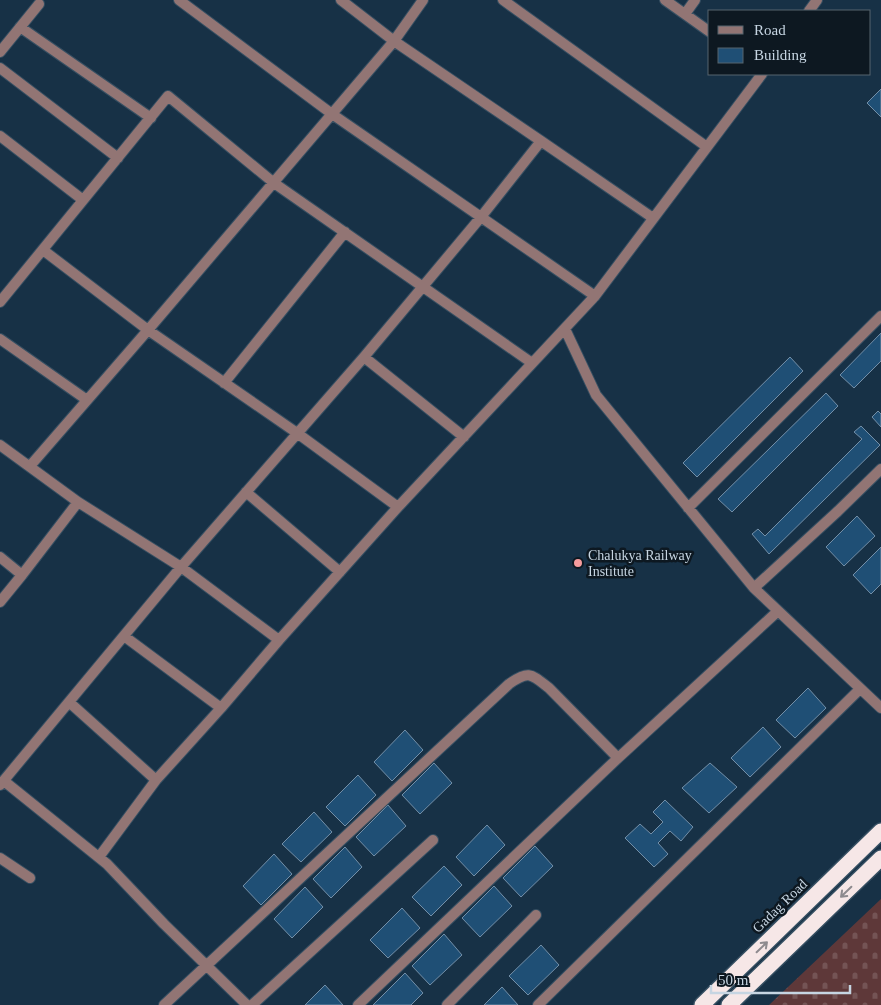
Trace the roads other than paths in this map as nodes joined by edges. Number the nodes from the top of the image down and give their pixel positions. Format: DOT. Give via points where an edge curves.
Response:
graph roads {
  1 [pos="179,0"];
  2 [pos="341,0"];
  3 [pos="423,0"];
  4 [pos="503,0"];
  5 [pos="665,0"];
  6 [pos="695,0"];
  7 [pos="39,4"];
  8 [pos="685,14"];
  9 [pos="20,28"];
  10 [pos="708,31"];
  11 [pos="394,41"];
  12 [pos="0,52"];
  13 [pos="0,68"];
  14 [pos="761,75"];
  15 [pos="332,114"];
  16 [pos="151,118"];
  17 [pos="0,136"];
  18 [pos="542,141"];
  19 [pos="707,147"];
  20 [pos="118,158"];
  21 [pos="274,183"];
  22 [pos="84,200"];
  23 [pos="481,216"];
  24 [pos="653,218"];
  25 [pos="345,232"];
  26 [pos="43,250"];
  27 [pos="423,286"];
  28 [pos="595,296"];
  29 [pos="0,302"];
  30 [pos="881,316"];
  31 [pos="564,329"];
  32 [pos="148,330"];
  33 [pos="0,339"];
  34 [pos="364,357"];
  35 [pos="532,363"];
  36 [pos="224,383"];
  37 [pos="87,400"];
  38 [pos="297,433"];
  39 [pos="464,437"];
  40 [pos="0,444"];
  41 [pos="30,466"];
  42 [pos="881,469"];
  43 [pos="246,492"];
  44 [pos="78,502"];
  45 [pos="398,507"];
  46 [pos="688,508"];
  47 [pos="0,557"];
  48 [pos="181,567"];
  49 [pos="340,572"];
  50 [pos="22,575"];
  51 [pos="754,588"];
  52 [pos="0,602"];
  53 [pos="778,611"];
  54 [pos="124,636"];
  55 [pos="279,640"];
  56 [pos="860,689"];
  57 [pos="70,702"];
  58 [pos="221,708"];
  59 [pos="881,708"];
  60 [pos="618,758"];
  61 [pos="156,780"];
  62 [pos="2,783"];
  63 [pos="881,831"];
  64 [pos="433,840"];
  65 [pos="99,857"];
  66 [pos="0,858"];
  67 [pos="881,858"];
  68 [pos="30,878"];
  69 [pos="536,915"];
  70 [pos="206,965"];
  71 [pos="164,1005"];
  72 [pos="247,1005"];
  73 [pos="252,1005"];
  74 [pos="358,1005"];
  75 [pos="447,1005"];
  76 [pos="538,1005"];
  77 [pos="702,1005"];
  78 [pos="729,1005"];
  1 -- 15 [label="street"];
  2 -- 11 [label="street"];
  3 -- 11 [label="street"];
  4 -- 19 [label="street"];
  5 -- 8 [label="street"];
  6 -- 8 [label="street"];
  7 -- 9 [label="street"];
  8 -- 10 [label="street"];
  9 -- 12 [label="street"];
  9 -- 16 [label="street"];
  11 -- 15 [label="street"];
  11 -- 18 [label="street"];
  13 -- 20 [label="street"];
  14 -- 19 [label="street"];
  15 -- 21 [label="street"];
  15 -- 23 [label="street"];
  16 -- 20 [label="street"];
  16 -- 21 [label="street" via="168,96"];
  17 -- 22 [label="street"];
  18 -- 23 [label="street"];
  18 -- 24 [label="street"];
  19 -- 24 [label="street"];
  20 -- 22 [label="street"];
  21 -- 25 [label="street"];
  21 -- 32 [label="street"];
  22 -- 26 [label="street"];
  23 -- 27 [label="street"];
  23 -- 28 [label="street"];
  24 -- 28 [label="street"];
  25 -- 27 [label="street"];
  25 -- 36 [label="street"];
  26 -- 29 [label="street"];
  26 -- 32 [label="street"];
  27 -- 34 [label="street"];
  27 -- 35 [label="street"];
  28 -- 31 [label="street"];
  30 -- 46 [label="street"];
  31 -- 35 [label="street"];
  31 -- 46 [label="street" via="596,395"];
  32 -- 36 [label="street"];
  32 -- 37 [label="street"];
  33 -- 37 [label="street"];
  34 -- 38 [label="street"];
  34 -- 39 [label="street"];
  35 -- 39 [label="street"];
  36 -- 38 [label="street"];
  37 -- 41 [label="street"];
  38 -- 43 [label="street"];
  38 -- 45 [label="street"];
  39 -- 45 [label="street"];
  40 -- 41 [label="street"];
  41 -- 44 [label="street"];
  42 -- 51 [label="street"];
  43 -- 48 [label="street"];
  43 -- 49 [label="street"];
  44 -- 48 [label="street"];
  44 -- 50 [label="street"];
  45 -- 49 [label="street"];
  46 -- 51 [label="street"];
  47 -- 50 [label="street"];
  48 -- 54 [label="street"];
  48 -- 55 [label="street"];
  49 -- 55 [label="street"];
  50 -- 52 [label="street"];
  51 -- 53 [label="street"];
  53 -- 56 [label="street"];
  53 -- 60 [label="street"];
  54 -- 57 [label="street"];
  54 -- 58 [label="street"];
  55 -- 58 [label="street"];
  56 -- 59 [label="street"];
  56 -- 76 [label="street"];
  57 -- 61 [label="street"];
  57 -- 62 [label="street"];
  58 -- 61 [label="street"];
  60 -- 70 [label="street" via="537,678 529,675 520,677"];
  60 -- 74 [label="street"];
  61 -- 65 [label="street"];
  62 -- 65 [label="street"];
  77 -- 63 [label="highway, Gadag Road, one-way"];
  64 -- 73 [label="street"];
  65 -- 70 [label="street"];
  66 -- 68 [label="street"];
  67 -- 78 [label="highway, one-way"];
  69 -- 75 [label="street"];
  70 -- 71 [label="street"];
  70 -- 72 [label="street"];
}
